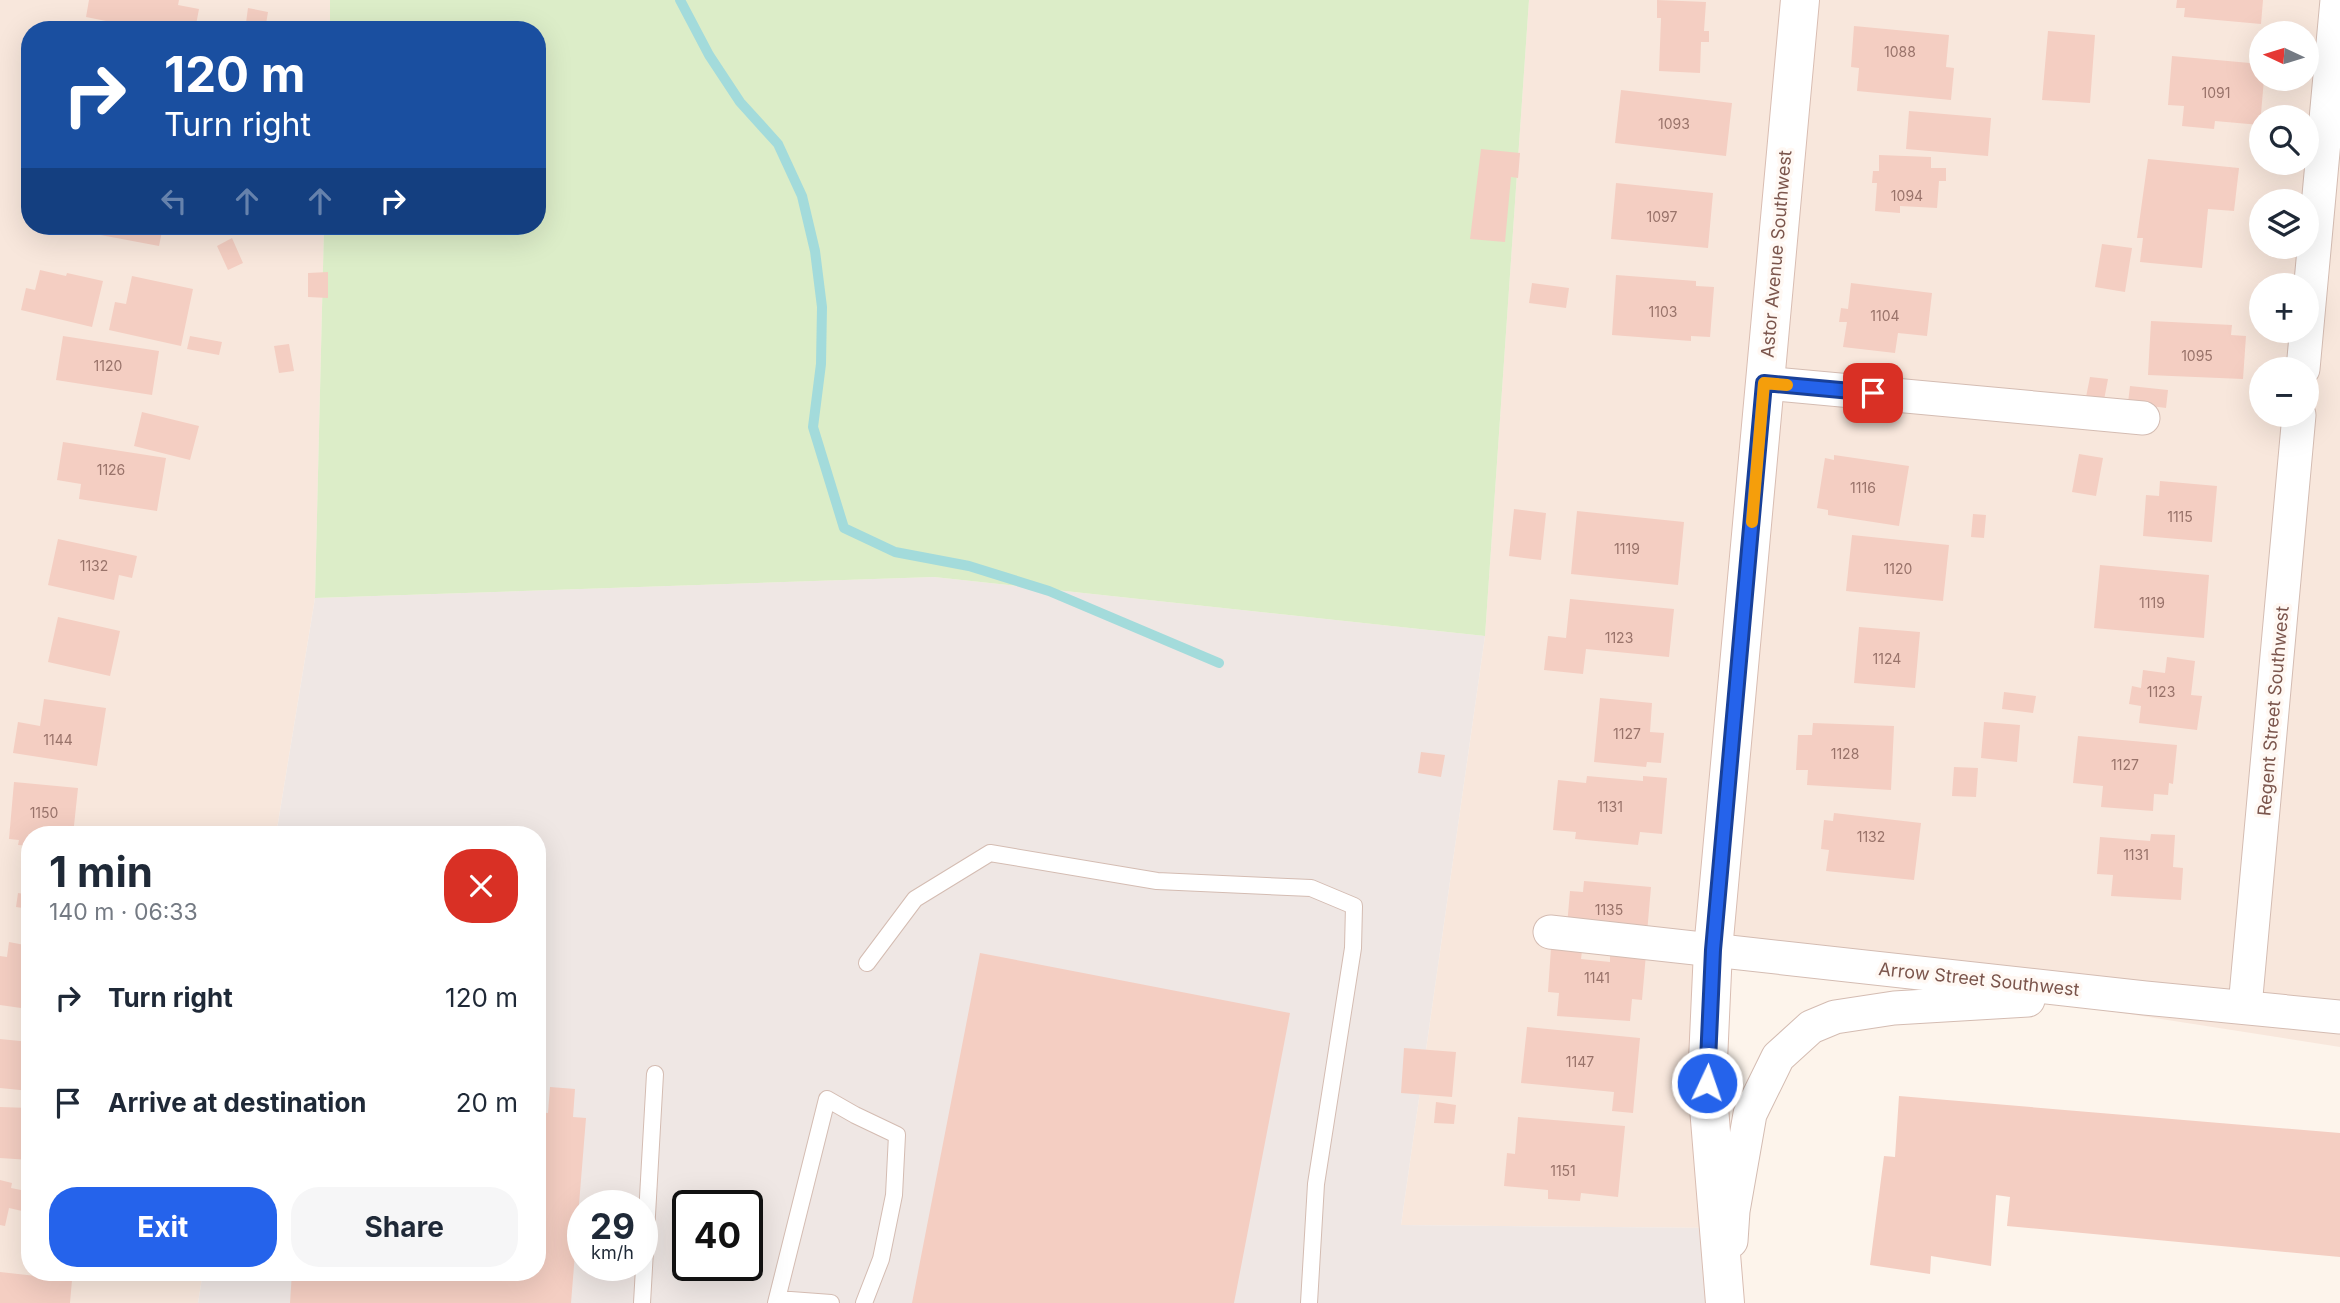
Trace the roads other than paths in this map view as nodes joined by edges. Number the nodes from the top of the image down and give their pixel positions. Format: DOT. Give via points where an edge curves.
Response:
graph roads {
  1 [pos="1800,0"];
  2 [pos="2337,0"];
  3 [pos="2304,357"];
  4 [pos="1764,383"];
  5 [pos="2143,418"];
  6 [pos="2298,427"];
  7 [pos="1550,932"];
  8 [pos="1713,950"];
  9 [pos="867,963"];
  10 [pos="2145,998"];
  11 [pos="2245,1007"];
  12 [pos="2340,1017"];
  13 [pos="655,1074"];
  14 [pos="776,1301"];
  15 [pos="642,1303"];
  16 [pos="831,1303"];
  17 [pos="864,1303"];
  18 [pos="1309,1303"];
  19 [pos="1727,1303"];
  1 -- 4 [label="street, Astor Avenue Southwest"];
  2 -- 3 [label="street"];
  4 -- 5 [label="street"];
  4 -- 8 [label="street, Astor Avenue Southwest"];
  6 -- 11 [label="street, Regent Street Southwest"];
  7 -- 8 [label="street, Arrow Street Southwest"];
  8 -- 10 [label="street, Arrow Street Southwest"];
  8 -- 19 [label="street, Astor Avenue Southwest" via="1707,1083"];
  9 -- 18 [label="lane" via="915,899 990,853 1157,881 1311,888 1354,906 1353,948 1316,1184"];
  10 -- 11 [label="street, Arrow Street Southwest"];
  10 -- 19 [label="street" via="1894,1008 1835,1017 1811,1027 1778,1057 1750,1114 1733,1212"];
  11 -- 12 [label="street, Arrow Street Southwest"];
  13 -- 15 [label="lane"];
  14 -- 16 [label="lane"];
  14 -- 17 [label="lane" via="827,1098 897,1135 894,1195 881,1259"];
}
